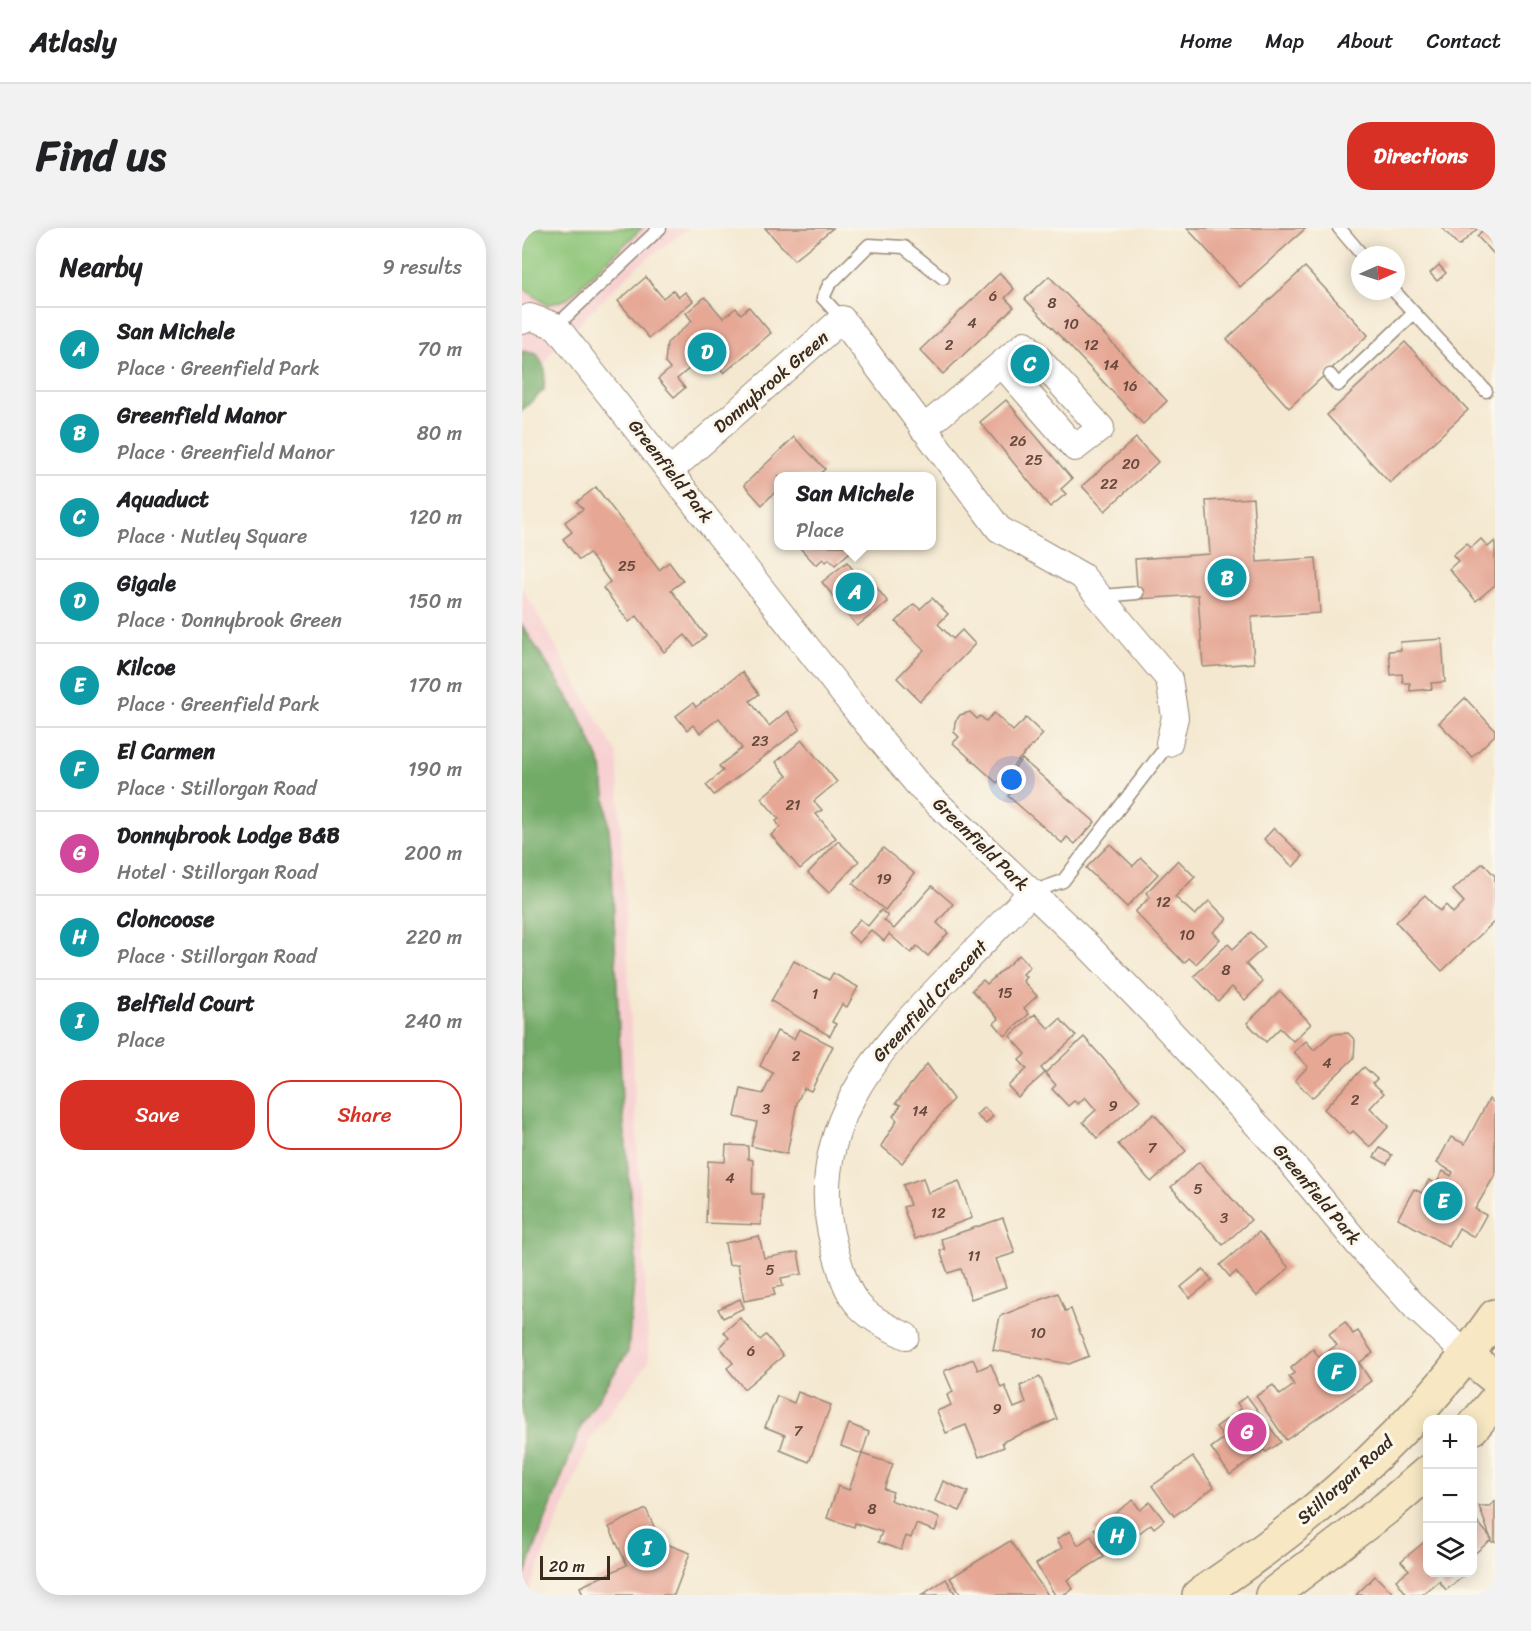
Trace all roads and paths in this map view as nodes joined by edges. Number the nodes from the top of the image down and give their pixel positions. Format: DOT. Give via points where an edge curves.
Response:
graph roads {
  1 [pos="660,228"];
  2 [pos="1339,228"];
  3 [pos="1354,246"];
  4 [pos="943,278"];
  5 [pos="1402,300"];
  6 [pos="1414,313"];
  7 [pos="525,315"];
  8 [pos="842,319"];
  9 [pos="556,326"];
  10 [pos="1002,364"];
  11 [pos="1330,375"];
  12 [pos="1486,391"];
  13 [pos="923,429"];
  14 [pos="671,470"];
  15 [pos="1137,593"];
  16 [pos="1101,596"];
  17 [pos="1168,743"];
  18 [pos="1032,892"];
  19 [pos="1495,1316"];
  20 [pos="906,1336"];
  21 [pos="1468,1356"];
  22 [pos="1495,1377"];
  23 [pos="1495,1401"];
  24 [pos="1477,1423"];
  25 [pos="1495,1440"];
  26 [pos="1477,1447"];
  27 [pos="1423,1477"];
  28 [pos="1198,1595"];
  29 [pos="1272,1595"];
  1 -- 9 [label="lane"];
  2 -- 3 [label="lane"];
  4 -- 8 [label="lane, Donnybrook Green" via="904,247 870,245 829,285 823,298"];
  5 -- 6 [label="lane"];
  6 -- 11 [label="lane" via="1338,385"];
  6 -- 12 [label="lane"];
  7 -- 9 [label="street"];
  8 -- 13 [label="street"];
  8 -- 14 [label="street, Donnybrook Green"];
  9 -- 14 [label="street, Greenfield Park"];
  10 -- 13 [label="street"];
  13 -- 16 [label="street" via="999,529 1082,576"];
  14 -- 18 [label="street, Greenfield Park" via="920,787"];
  15 -- 16 [label="lane"];
  16 -- 17 [label="street" via="1169,679 1175,717"];
  17 -- 18 [label="lane" via="1063,881"];
  18 -- 20 [label="street, Greenfield Crescent" via="879,1052 840,1121 828,1161 831,1236 844,1282 860,1308 873,1320"];
  18 -- 21 [label="street, Greenfield Park" via="1245,1110 1380,1268"];
  19 -- 21 [label="main road, Stillorgan Road"];
  21 -- 22 [label="main road"];
  21 -- 28 [label="main road, Stillorgan Road" via="1425,1406 1342,1487"];
  23 -- 24 [label="main road"];
  25 -- 26 [label="main road"];
  27 -- 29 [label="main road"];
}
